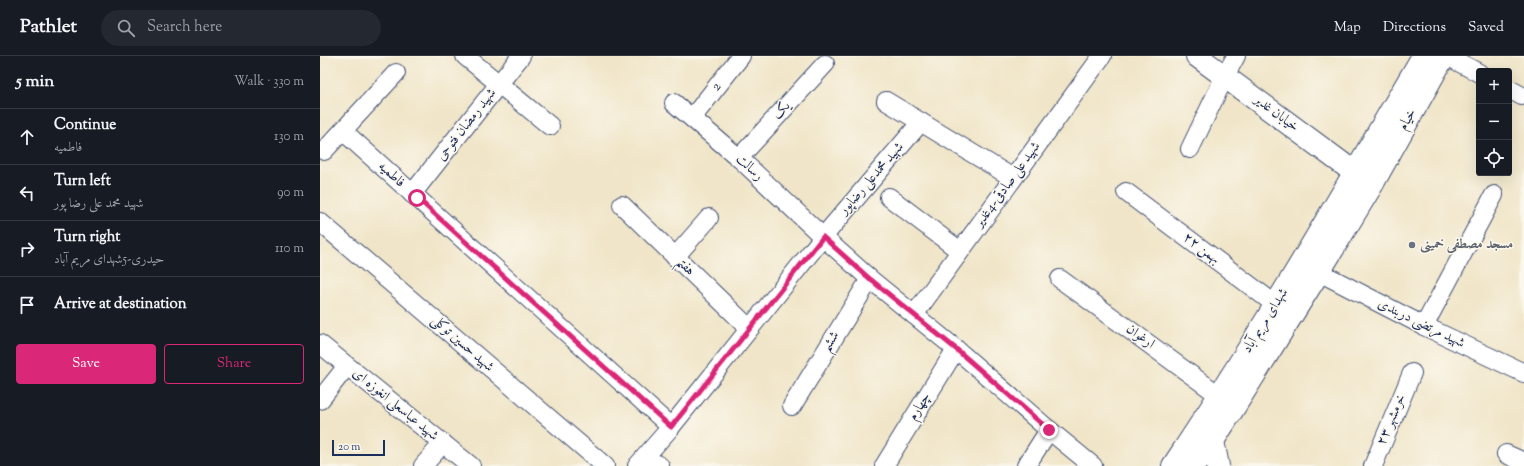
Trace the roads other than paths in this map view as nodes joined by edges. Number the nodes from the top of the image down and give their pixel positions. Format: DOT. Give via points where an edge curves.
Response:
graph roads {
  1 [pos="465,56"];
  2 [pos="521,56"];
  3 [pos="741,56"];
  4 [pos="1102,56"];
  5 [pos="1197,56"];
  6 [pos="1236,56"];
  7 [pos="1423,56"];
  8 [pos="1446,56"];
  9 [pos="824,64"];
  10 [pos="1476,71"];
  11 [pos="396,73"];
  12 [pos="1224,76"];
  13 [pos="499,84"];
  14 [pos="886,101"];
  15 [pos="674,103"];
  16 [pos="692,118"];
  17 [pos="921,122"];
  18 [pos="550,126"];
  19 [pos="343,131"];
  20 [pos="1190,149"];
  21 [pos="321,151"];
  22 [pos="739,158"];
  23 [pos="1013,178"];
  24 [pos="1363,179"];
  25 [pos="1126,192"];
  26 [pos="412,194"];
  27 [pos="1494,195"];
  28 [pos="889,198"];
  29 [pos="622,205"];
  30 [pos="709,218"];
  31 [pos="320,222"];
  32 [pos="823,237"];
  33 [pos="960,251"];
  34 [pos="675,257"];
  35 [pos="1319,272"];
  36 [pos="870,279"];
  37 [pos="1060,279"];
  38 [pos="1276,305"];
  39 [pos="914,315"];
  40 [pos="1424,326"];
  41 [pos="749,328"];
  42 [pos="320,344"];
  43 [pos="956,349"];
  44 [pos="347,366"];
  45 [pos="1412,373"];
  46 [pos="1524,373"];
  47 [pos="1220,396"];
  48 [pos="320,400"];
  49 [pos="792,406"];
  50 [pos="671,427"];
  51 [pos="1049,430"];
  52 [pos="1213,441"];
  53 [pos="443,443"];
  54 [pos="1506,454"];
  55 [pos="1524,462"];
  56 [pos="647,464"];
  57 [pos="423,466"];
  58 [pos="471,466"];
  59 [pos="605,466"];
  60 [pos="884,466"];
  61 [pos="1026,466"];
  62 [pos="1093,466"];
  63 [pos="1173,466"];
  64 [pos="1194,466"];
  65 [pos="1218,466"];
  66 [pos="1373,466"];
  1 -- 13 [label="street"];
  2 -- 13 [label="street, شهید رمضان فتوحی"];
  3 -- 16 [label="street, 2"];
  4 -- 23 [label="street, شهید علی صادقی-4غدیر"];
  5 -- 12 [label="main road, خیابان غدیر"];
  6 -- 12 [label="street"];
  7 -- 24 [label="main road, خیام"];
  8 -- 10 [label="street"];
  8 -- 24 [label="main road, خیام"];
  9 -- 22 [label="street, یک"];
  11 -- 19 [label="street"];
  12 -- 20 [label="street"];
  12 -- 24 [label="main road, خیابان غدیر"];
  13 -- 18 [label="street"];
  13 -- 26 [label="street, شهید رمضان فتوحی"];
  14 -- 17 [label="street"];
  15 -- 16 [label="street, رسالت"];
  16 -- 22 [label="street, رسالت"];
  17 -- 23 [label="street"];
  17 -- 32 [label="street, شهید محمدعلی رضاپور"];
  19 -- 21 [label="street"];
  19 -- 26 [label="street, فاطمیه"];
  22 -- 32 [label="street, رسالت"];
  23 -- 33 [label="street, شهید علی صادقی-4غدیر"];
  24 -- 35 [label="main road, شهدای مریم آباد"];
  24 -- 38 [label="main road, شهدای مریم آباد"];
  25 -- 38 [label="street, ۲۲ بهمن"];
  26 -- 50 [label="street, فاطمیه"];
  27 -- 40 [label="street"];
  28 -- 33 [label="street"];
  29 -- 34 [label="street, هفتم"];
  30 -- 34 [label="street"];
  31 -- 59 [label="street, شهید حسین توکلی"];
  32 -- 36 [label="street, رسالت"];
  32 -- 41 [label="street, شهید محمدعلی رضاپور"];
  33 -- 39 [label="street, شهید علی صادقی-4غدیر"];
  34 -- 41 [label="street, هفتم"];
  35 -- 40 [label="street, شهید مرتضی دربندی"];
  35 -- 52 [label="main road, شهدای مریم آباد"];
  36 -- 39 [label="street, رسالت"];
  36 -- 49 [label="street, ششم"];
  37 -- 47 [label="street, ارغوان"];
  38 -- 47 [label="main road, شهدای مریم آباد"];
  39 -- 43 [label="street, رسالت"];
  40 -- 46 [label="street, شهید مرتضی دربندی"];
  41 -- 50 [label="street, شهید محمدعلی رضاپور"];
  42 -- 44 [label="street, شهید عباسعلی انغوزه ای"];
  43 -- 51 [label="street, رسالت"];
  43 -- 60 [label="street, چهارم"];
  44 -- 48 [label="street"];
  44 -- 53 [label="street, شهید عباسعلی انغوزه ای"];
  45 -- 66 [label="street, خرمشهر ۲۳"];
  47 -- 63 [label="main road, شهدای مریم آباد"];
  50 -- 56 [label="street, شهید محمدعلی رضاپور"];
  51 -- 61 [label="street"];
  51 -- 62 [label="street, رسالت"];
  52 -- 64 [label="main road, شهدای مریم آباد"];
  52 -- 65 [label="main road"];
  53 -- 57 [label="street"];
  53 -- 58 [label="street, شهید عباسعلی انغوزه ای"];
  54 -- 55 [label="street"];
}
